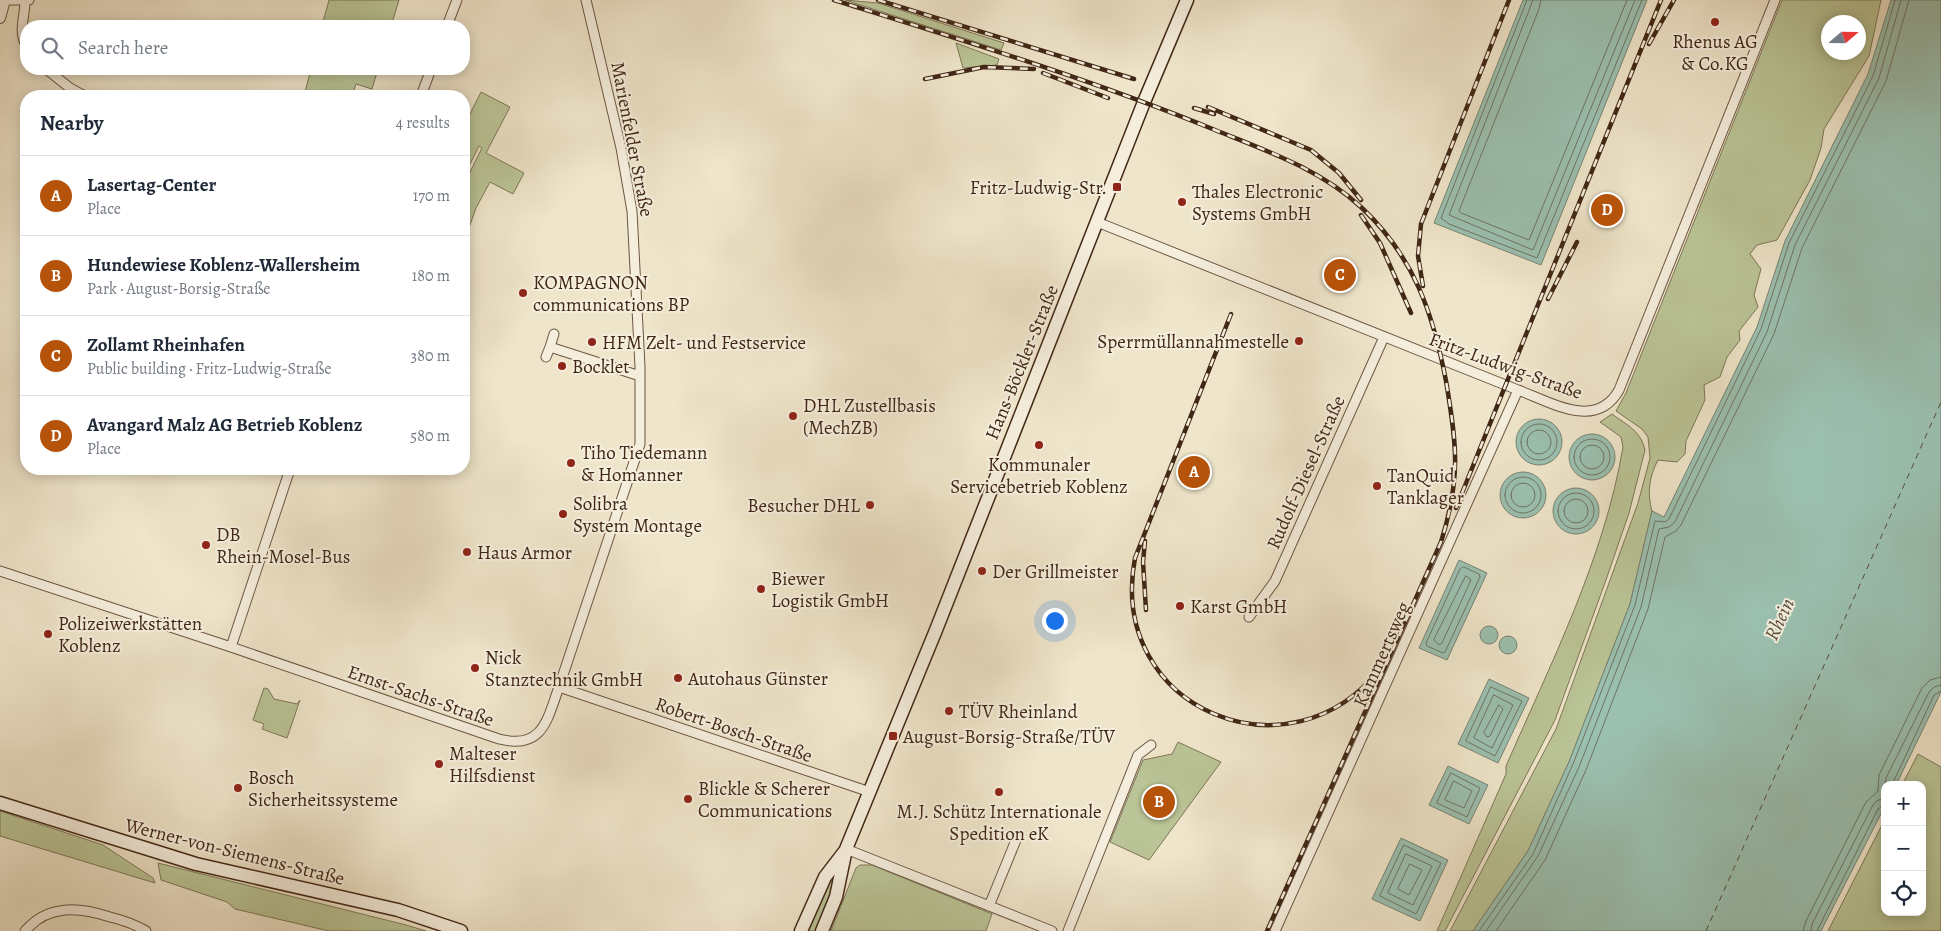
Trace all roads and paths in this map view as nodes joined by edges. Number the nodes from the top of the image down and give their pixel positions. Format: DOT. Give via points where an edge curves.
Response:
graph roads {
  1 [pos="458,0"];
  2 [pos="586,0"];
  3 [pos="1187,0"];
  4 [pos="1775,0"];
  5 [pos="27,1"];
  6 [pos="3,2"];
  7 [pos="0,18"];
  8 [pos="23,20"];
  9 [pos="450,20"];
  10 [pos="54,75"];
  11 [pos="429,75"];
  12 [pos="74,90"];
  13 [pos="422,90"];
  14 [pos="1097,222"];
  15 [pos="554,334"];
  16 [pos="1384,337"];
  17 [pos="550,347"];
  18 [pos="546,357"];
  19 [pos="640,376"];
  20 [pos="1518,390"];
  21 [pos="640,444"];
  22 [pos="288,475"];
  23 [pos="0,571"];
  24 [pos="1249,617"];
  25 [pos="231,647"];
  26 [pos="559,686"];
  27 [pos="1151,745"];
  28 [pos="870,792"];
  29 [pos="0,803"];
  30 [pos="1016,840"];
  31 [pos="846,849"];
  32 [pos="989,906"];
  33 [pos="25,931"];
  34 [pos="146,931"];
  35 [pos="461,931"];
  36 [pos="801,931"];
  37 [pos="822,931"];
  38 [pos="1052,931"];
  39 [pos="1068,931"];
  40 [pos="1275,931"];
  1 -- 9 [label="street"];
  2 -- 19 [label="street, Marienfelder Straße" via="621,148 632,211"];
  3 -- 14 [label="main road, Hans-Böckler-Straße"];
  4 -- 20 [label="street, Fritz-Ludwig-Straße" via="1613,399 1602,408 1586,412"];
  5 -- 6 [label="street"];
  5 -- 8 [label="street"];
  6 -- 7 [label="street"];
  10 -- 12 [label="street"];
  11 -- 13 [label="street"];
  14 -- 16 [label="street, Fritz-Ludwig-Straße"];
  14 -- 28 [label="main road, Hans-Böckler-Straße"];
  15 -- 17 [label="street"];
  16 -- 20 [label="street, Fritz-Ludwig-Straße"];
  16 -- 24 [label="street, Rudolf-Diesel-Straße" via="1275,581"];
  17 -- 18 [label="street"];
  17 -- 19 [label="street"];
  19 -- 21 [label="street, Marienfelder Straße"];
  20 -- 40 [label="street, Kammertsweg"];
  21 -- 26 [label="street, Ernst-Sachs-Straße"];
  22 -- 25 [label="street"];
  23 -- 25 [label="street, Ernst-Sachs-Straße"];
  25 -- 26 [label="street, Ernst-Sachs-Straße" via="511,742 529,740 543,728"];
  26 -- 28 [label="street, Robert-Bosch-Straße"];
  27 -- 39 [label="street" via="1138,755"];
  28 -- 31 [label="main road, Hans-Böckler-Straße"];
  29 -- 35 [label="main road, Werner-von-Siemens-Straße" via="196,864 398,910"];
  30 -- 32 [label="street"];
  31 -- 32 [label="street"];
  31 -- 36 [label="main road, Hans-Böckler-Straße" via="825,877"];
  31 -- 37 [label="main road, Hans-Böckler-Straße" via="836,896"];
  32 -- 38 [label="street"];
  33 -- 34 [label="street" via="47,914 76,908 98,912"];
}
